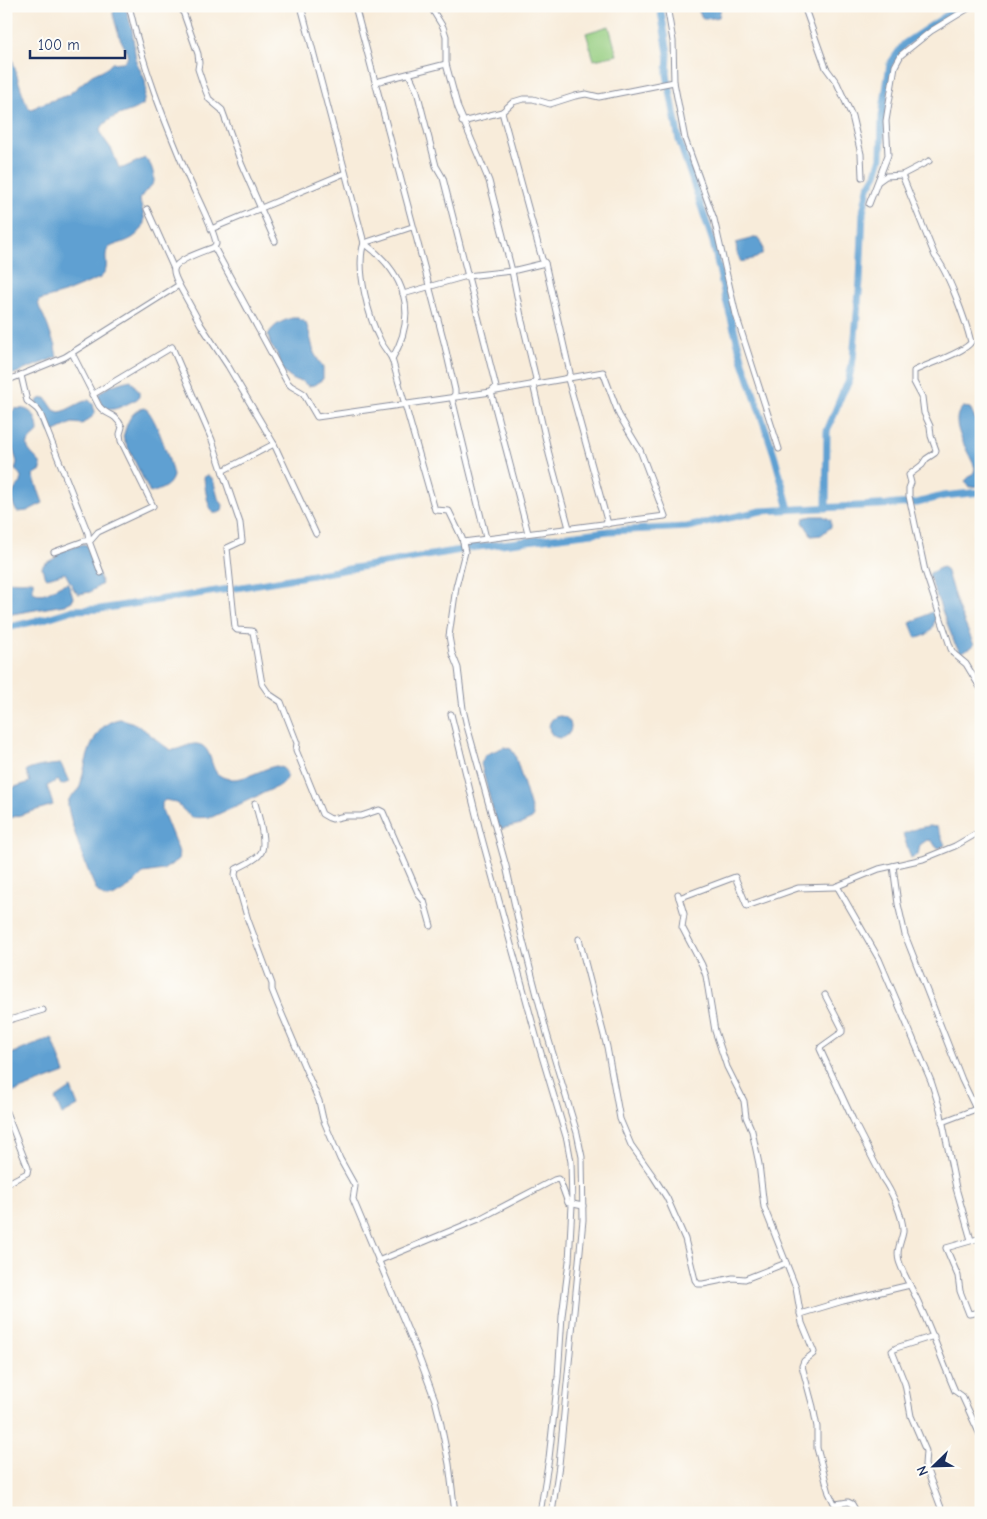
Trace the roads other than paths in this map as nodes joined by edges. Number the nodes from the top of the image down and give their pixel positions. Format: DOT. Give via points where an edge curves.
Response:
graph roads {
  1 [pos="130,6"];
  2 [pos="181,6"];
  3 [pos="301,6"];
  4 [pos="355,6"];
  5 [pos="430,6"];
  6 [pos="666,6"];
  7 [pos="804,6"];
  8 [pos="972,6"];
  9 [pos="446,64"];
  10 [pos="409,74"];
  11 [pos="376,82"];
  12 [pos="674,82"];
  13 [pos="502,112"];
  14 [pos="462,122"];
  15 [pos="929,161"];
  16 [pos="345,173"];
  17 [pos="902,175"];
  18 [pos="862,177"];
  19 [pos="879,181"];
  20 [pos="869,204"];
  21 [pos="260,207"];
  22 [pos="146,209"];
  23 [pos="412,227"];
  24 [pos="211,229"];
  25 [pos="274,241"];
  26 [pos="364,243"];
  27 [pos="214,247"];
  28 [pos="545,264"];
  29 [pos="174,269"];
  30 [pos="512,271"];
  31 [pos="467,276"];
  32 [pos="179,285"];
  33 [pos="428,286"];
  34 [pos="403,294"];
  35 [pos="72,353"];
  36 [pos="392,359"];
  37 [pos="21,375"];
  38 [pos="568,379"];
  39 [pos="6,381"];
  40 [pos="533,384"];
  41 [pos="492,392"];
  42 [pos="92,395"];
  43 [pos="452,398"];
  44 [pos="404,404"];
  45 [pos="274,444"];
  46 [pos="779,449"];
  47 [pos="223,473"];
  48 [pos="608,524"];
  49 [pos="569,528"];
  50 [pos="316,534"];
  51 [pos="528,534"];
  52 [pos="486,538"];
  53 [pos="89,541"];
  54 [pos="463,542"];
  55 [pos="54,552"];
  56 [pos="101,573"];
  57 [pos="981,689"];
  58 [pos="451,714"];
  59 [pos="255,803"];
  60 [pos="981,831"];
  61 [pos="893,866"];
  62 [pos="837,886"];
  63 [pos="431,926"];
  64 [pos="579,939"];
  65 [pos="825,995"];
  66 [pos="43,1010"];
  67 [pos="6,1021"];
  68 [pos="978,1111"];
  69 [pos="6,1112"];
  70 [pos="942,1122"];
  71 [pos="6,1184"];
  72 [pos="572,1205"];
  73 [pos="583,1206"];
  74 [pos="981,1238"];
  75 [pos="971,1240"];
  76 [pos="378,1261"];
  77 [pos="786,1263"];
  78 [pos="910,1285"];
  79 [pos="981,1312"];
  80 [pos="800,1314"];
  81 [pos="934,1336"];
  82 [pos="981,1437"];
  83 [pos="455,1513"];
  84 [pos="540,1513"];
  85 [pos="552,1513"];
  86 [pos="857,1513"];
  87 [pos="942,1513"];
  1 -- 24 [label="street" via="147,75"];
  2 -- 21 [label="street" via="198,54 198,70 203,84 209,99 222,110"];
  3 -- 16 [label="street"];
  4 -- 11 [label="street"];
  5 -- 9 [label="street" via="446,36"];
  6 -- 12 [label="street" via="673,40"];
  7 -- 18 [label="street" via="826,68 837,83 852,116 861,154"];
  8 -- 19 [label="street" via="901,54 886,121 888,155"];
  9 -- 10 [label="street"];
  9 -- 14 [label="street"];
  10 -- 11 [label="street"];
  10 -- 31 [label="street" via="417,91 436,166 443,178"];
  11 -- 23 [label="street"];
  12 -- 13 [label="street" via="599,97 586,94 550,104 523,99 513,102"];
  12 -- 46 [label="street" via="685,139 714,219 736,315"];
  13 -- 14 [label="street"];
  13 -- 28 [label="street"];
  14 -- 30 [label="street" via="488,181"];
  15 -- 17 [label="street"];
  16 -- 21 [label="street"];
  16 -- 26 [label="street"];
  17 -- 19 [label="street" via="886,176"];
  17 -- 57 [label="street" via="972,342 939,362 914,371 914,382 920,391 936,450 910,475 909,496 925,571 951,649 966,664"];
  19 -- 20 [label="street"];
  21 -- 24 [label="street"];
  21 -- 25 [label="street"];
  22 -- 29 [label="street"];
  23 -- 26 [label="street"];
  23 -- 33 [label="street"];
  24 -- 27 [label="street" via="216,241"];
  26 -- 34 [label="street" via="388,264"];
  26 -- 36 [label="street" via="361,272 368,304 382,343"];
  27 -- 29 [label="street" via="181,261"];
  27 -- 44 [label="street" via="287,382 303,393 317,417"];
  28 -- 30 [label="street"];
  28 -- 38 [label="street" via="570,373"];
  29 -- 32 [label="street"];
  30 -- 31 [label="street"];
  30 -- 40 [label="street" via="536,379"];
  31 -- 33 [label="street"];
  31 -- 41 [label="street" via="496,383"];
  32 -- 35 [label="street"];
  32 -- 45 [label="street"];
  33 -- 34 [label="street"];
  33 -- 43 [label="street" via="455,390"];
  34 -- 36 [label="street" via="406,329"];
  35 -- 37 [label="street"];
  35 -- 42 [label="street"];
  36 -- 44 [label="street"];
  37 -- 39 [label="street"];
  37 -- 53 [label="street" via="27,401 40,413"];
  38 -- 40 [label="street"];
  38 -- 48 [label="street"];
  38 -- 48 [label="street" via="603,372 619,415 640,450 665,516"];
  40 -- 41 [label="street"];
  40 -- 49 [label="street"];
  41 -- 43 [label="street"];
  41 -- 51 [label="street"];
  42 -- 47 [label="street" via="172,347"];
  42 -- 53 [label="street" via="102,410 116,417 122,427 121,441 153,506 98,532"];
  43 -- 44 [label="street"];
  43 -- 52 [label="street"];
  44 -- 54 [label="street" via="435,510 449,511"];
  45 -- 47 [label="street"];
  45 -- 50 [label="street"];
  47 -- 63 [label="street" via="242,530 242,541 227,548 235,628 253,632 262,684 281,702 322,814 332,818 383,812 418,895 424,901"];
  48 -- 49 [label="street"];
  49 -- 51 [label="street"];
  51 -- 52 [label="street"];
  52 -- 54 [label="street"];
  53 -- 55 [label="street"];
  53 -- 56 [label="street"];
  54 -- 73 [label="street" via="464,559 449,628 450,646 458,668 467,726 506,866 547,1034 577,1133 582,1157"];
  58 -- 72 [label="street" via="517,969 567,1140 573,1177"];
  59 -- 76 [label="street" via="263,849 256,858 236,869 235,875 272,990 319,1101 326,1127 355,1186 355,1204"];
  60 -- 61 [label="street" via="946,851"];
  61 -- 62 [label="street"];
  61 -- 68 [label="street" via="905,935 962,1080"];
  62 -- 70 [label="street" via="886,974 931,1081"];
  62 -- 77 [label="street" via="798,888 747,906 735,877 678,896 684,914 682,927 706,976 715,1031 727,1067 744,1101 759,1164 764,1207"];
  64 -- 77 [label="street" via="607,1047 620,1119 631,1145 667,1198 685,1239 695,1280 703,1284 745,1279"];
  65 -- 78 [label="street" via="842,1032 820,1049 900,1215 903,1225 898,1253"];
  66 -- 67 [label="street"];
  68 -- 70 [label="street"];
  69 -- 71 [label="street" via="28,1173"];
  70 -- 75 [label="street"];
  72 -- 73 [label="street"];
  72 -- 76 [label="street" via="568,1203 560,1181 554,1180 479,1219"];
  72 -- 84 [label="street" via="558,1377"];
  73 -- 85 [label="street"];
  74 -- 75 [label="street"];
  75 -- 79 [label="street" via="946,1248 958,1276 966,1310 969,1314"];
  76 -- 83 [label="street" via="436,1406 449,1464"];
  77 -- 80 [label="street" via="798,1295"];
  78 -- 80 [label="street"];
  78 -- 81 [label="street"];
  80 -- 86 [label="street" via="814,1352 802,1366 813,1407 817,1448 828,1493 834,1503 848,1502"];
  81 -- 82 [label="street" via="955,1391 962,1396"];
  81 -- 87 [label="street" via="892,1351 905,1384 911,1416 926,1451 925,1465"];
}
